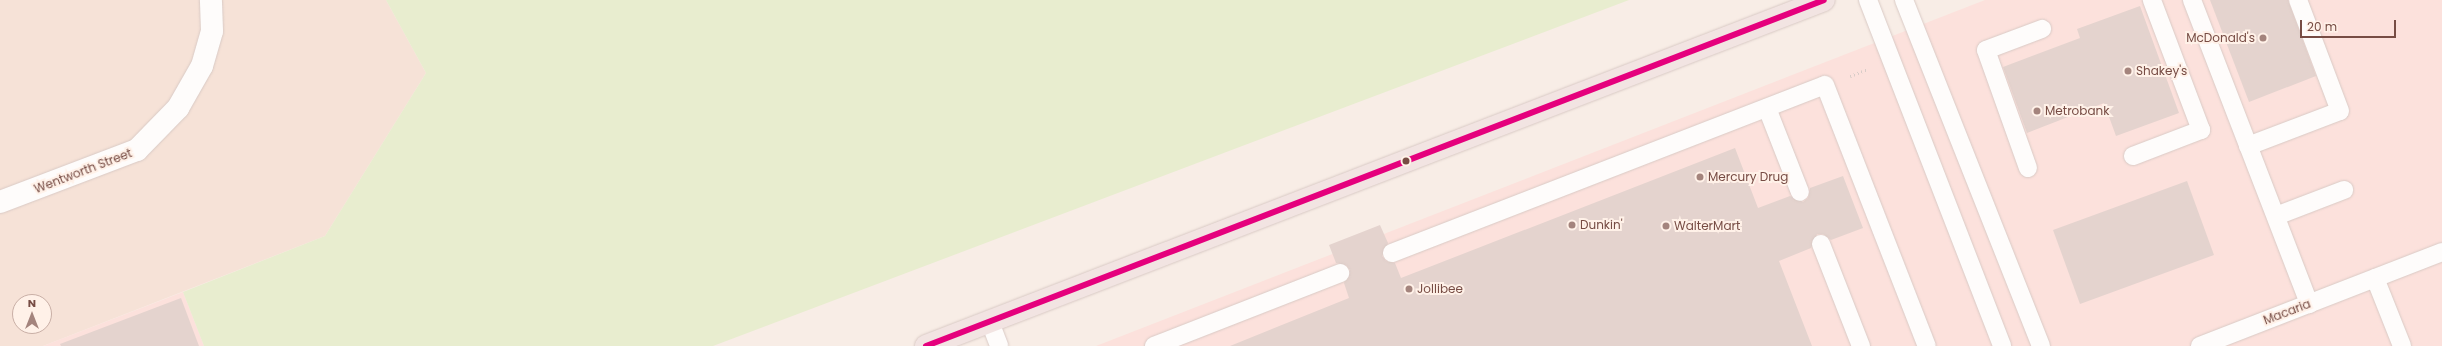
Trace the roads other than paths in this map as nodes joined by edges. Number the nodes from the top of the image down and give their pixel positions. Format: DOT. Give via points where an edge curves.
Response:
graph roads {
  1 [pos="212,0"];
  2 [pos="1824,0"];
  3 [pos="1868,0"];
  4 [pos="1904,0"];
  5 [pos="2152,0"];
  6 [pos="2192,0"];
  7 [pos="2298,0"];
  8 [pos="2042,29"];
  9 [pos="1767,108"];
  10 [pos="2248,146"];
  11 [pos="2133,156"];
  12 [pos="2028,168"];
  13 [pos="2344,190"];
  14 [pos="1800,192"];
  15 [pos="0,202"];
  16 [pos="2276,216"];
  17 [pos="1821,244"];
  18 [pos="2442,252"];
  19 [pos="1392,253"];
  20 [pos="1340,273"];
  21 [pos="2374,278"];
  22 [pos="2310,304"];
  23 [pos="990,322"];
  24 [pos="962,340"];
  25 [pos="926,346"];
  26 [pos="999,346"];
  27 [pos="1154,346"];
  28 [pos="1861,346"];
  29 [pos="1927,346"];
  30 [pos="2002,346"];
  31 [pos="2041,346"];
  32 [pos="2200,346"];
  33 [pos="2402,346"];
  1 -- 15 [label="street, Wentworth Street" via="212,31 202,66 178,108 138,150"];
  2 -- 23 [label="highway"];
  3 -- 30 [label="lane"];
  4 -- 31 [label="lane"];
  5 -- 11 [label="lane" via="2201,130"];
  6 -- 10 [label="lane"];
  7 -- 10 [label="lane" via="2340,111"];
  8 -- 12 [label="lane" via="1986,50"];
  9 -- 14 [label="lane"];
  9 -- 19 [label="lane"];
  9 -- 29 [label="lane" via="1825,85"];
  10 -- 16 [label="lane"];
  13 -- 16 [label="lane"];
  16 -- 22 [label="lane"];
  17 -- 28 [label="lane"];
  18 -- 21 [label="lane, Macaria"];
  20 -- 27 [label="lane"];
  21 -- 22 [label="lane, Macaria"];
  21 -- 33 [label="lane"];
  22 -- 32 [label="lane, Macaria"];
  23 -- 24 [label="highway"];
  23 -- 26 [label="lane"];
  24 -- 25 [label="highway"];
}
